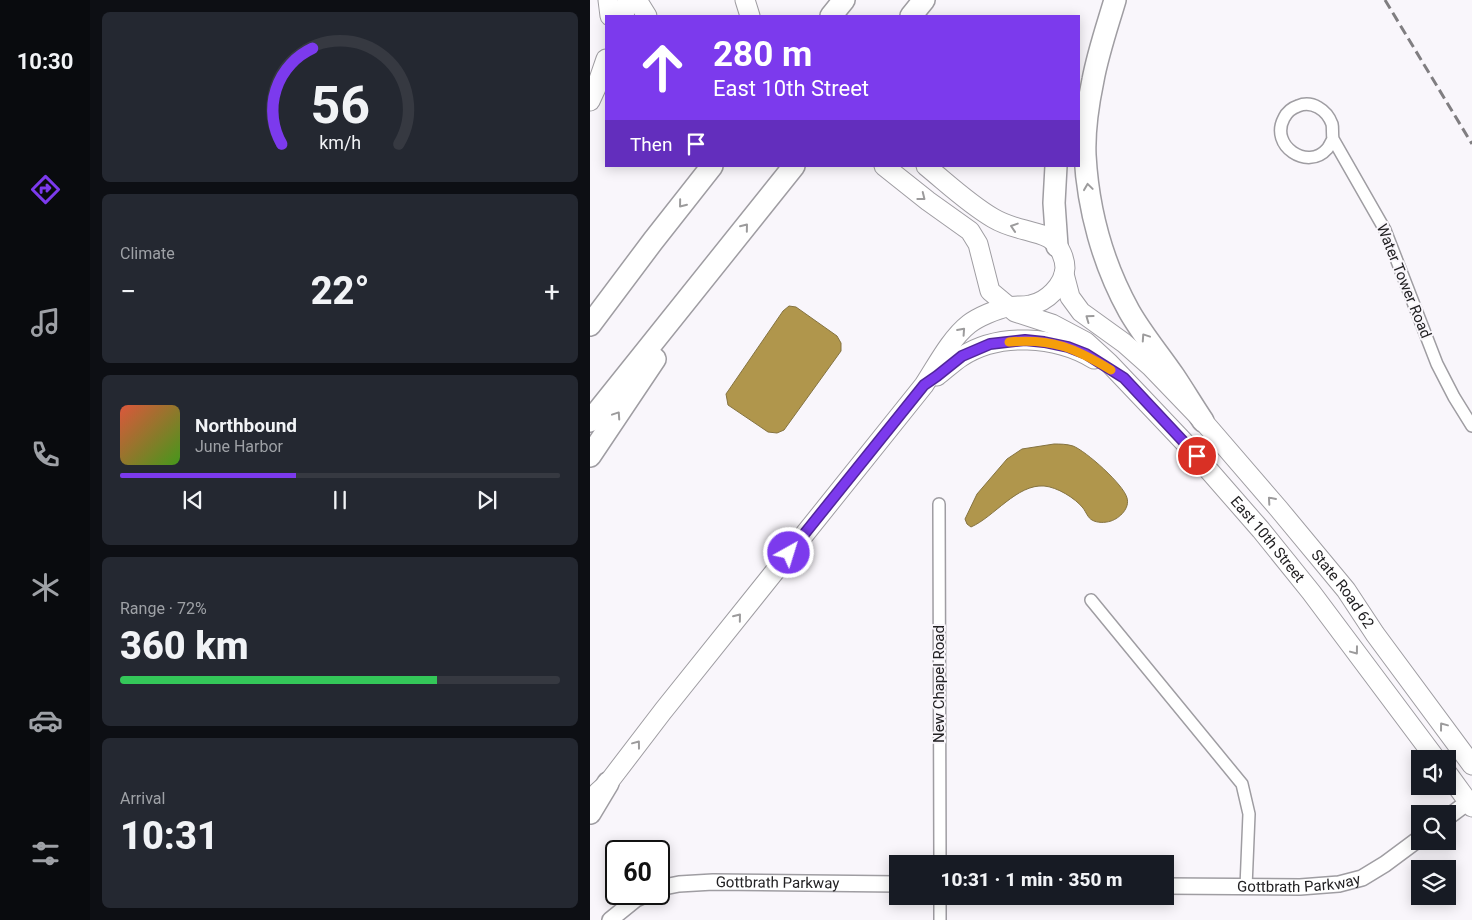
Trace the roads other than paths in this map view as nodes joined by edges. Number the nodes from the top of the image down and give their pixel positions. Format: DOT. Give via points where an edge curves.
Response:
graph roads {
  1 [pos="608,0"];
  2 [pos="627,0"];
  3 [pos="637,0"];
  4 [pos="745,0"];
  5 [pos="844,0"];
  6 [pos="924,0"];
  7 [pos="1114,0"];
  8 [pos="610,15"];
  9 [pos="624,15"];
  10 [pos="646,15"];
  11 [pos="750,15"];
  12 [pos="832,15"];
  13 [pos="912,15"];
  14 [pos="605,64"];
  15 [pos="605,81"];
  16 [pos="1080,87"];
  17 [pos="590,103"];
  18 [pos="1332,139"];
  19 [pos="711,167"];
  20 [pos="793,167"];
  21 [pos="885,167"];
  22 [pos="927,167"];
  23 [pos="1056,167"];
  24 [pos="1057,246"];
  25 [pos="714,265"];
  26 [pos="1064,274"];
  27 [pos="1015,310"];
  28 [pos="590,325"];
  29 [pos="1124,378"];
  30 [pos="924,385"];
  31 [pos="590,420"];
  32 [pos="1202,421"];
  33 [pos="1472,426"];
  34 [pos="590,456"];
  35 [pos="939,504"];
  36 [pos="1091,600"];
  37 [pos="1429,750"];
  38 [pos="1472,765"];
  39 [pos="608,783"];
  40 [pos="1456,784"];
  41 [pos="590,800"];
  42 [pos="1471,803"];
  43 [pos="1456,811"];
  44 [pos="590,813"];
  45 [pos="1411,845"];
  46 [pos="940,855"];
  47 [pos="889,884"];
  48 [pos="670,886"];
  49 [pos="1174,886"];
  50 [pos="1246,887"];
  51 [pos="629,905"];
  52 [pos="940,905"];
  53 [pos="610,920"];
  54 [pos="940,920"];
  1 -- 8 [label="main road"];
  2 -- 9 [label="main road"];
  3 -- 10 [label="main road"];
  4 -- 11 [label="main road"];
  5 -- 12 [label="highway"];
  6 -- 13 [label="highway"];
  7 -- 16 [label="highway"];
  32 -- 7 [label="highway, one-way" via="1128,310 1108,264 1093,213 1085,154 1088,109"];
  14 -- 17 [label="main road"];
  15 -- 17 [label="main road"];
  18 -- 18 [label="street, Water Tower Road" via="1327,149 1318,155 1310,158 1299,156 1283,143 1281,124 1292,109 1309,104 1328,116"];
  18 -- 33 [label="street, Water Tower Road" via="1385,230 1437,364"];
  19 -- 28 [label="highway, one-way"];
  25 -- 20 [label="highway, one-way"];
  21 -- 27 [label="main road, one-way" via="970,231 981,252 990,291"];
  24 -- 22 [label="main road, one-way" via="1044,236 993,218"];
  23 -- 24 [label="highway"];
  24 -- 26 [label="main road" via="1064,260"];
  25 -- 31 [label="highway"];
  34 -- 25 [label="highway, one-way"];
  26 -- 27 [label="main road" via="1044,299"];
  32 -- 26 [label="main road, one-way" via="1137,354 1081,312 1070,297"];
  27 -- 29 [label="main road, East 10th Street" via="1079,338"];
  30 -- 27 [label="main road, one-way" via="968,324 986,314"];
  29 -- 30 [label="main road" via="1086,354 1068,347 1025,340 990,344 962,356"];
  29 -- 37 [label="main road, East 10th Street, one-way" via="1221,483 1311,592"];
  39 -- 30 [label="main road, one-way"];
  38 -- 32 [label="main road, State Road 62, one-way" via="1346,590"];
  35 -- 46 [label="street, New Chapel Road"];
  36 -- 50 [label="street" via="1242,784 1249,814"];
  39 -- 41 [label="main road"];
  39 -- 44 [label="highway"];
  40 -- 42 [label="main road"];
  42 -- 43 [label="street"];
  45 -- 50 [label="street, Gottbrath Parkway" via="1362,878 1339,884"];
  47 -- 48 [label="street, Gottbrath Parkway" via="713,882"];
  49 -- 50 [label="street, Gottbrath Parkway"];
  51 -- 53 [label="street"];
  52 -- 54 [label="street"];
}
